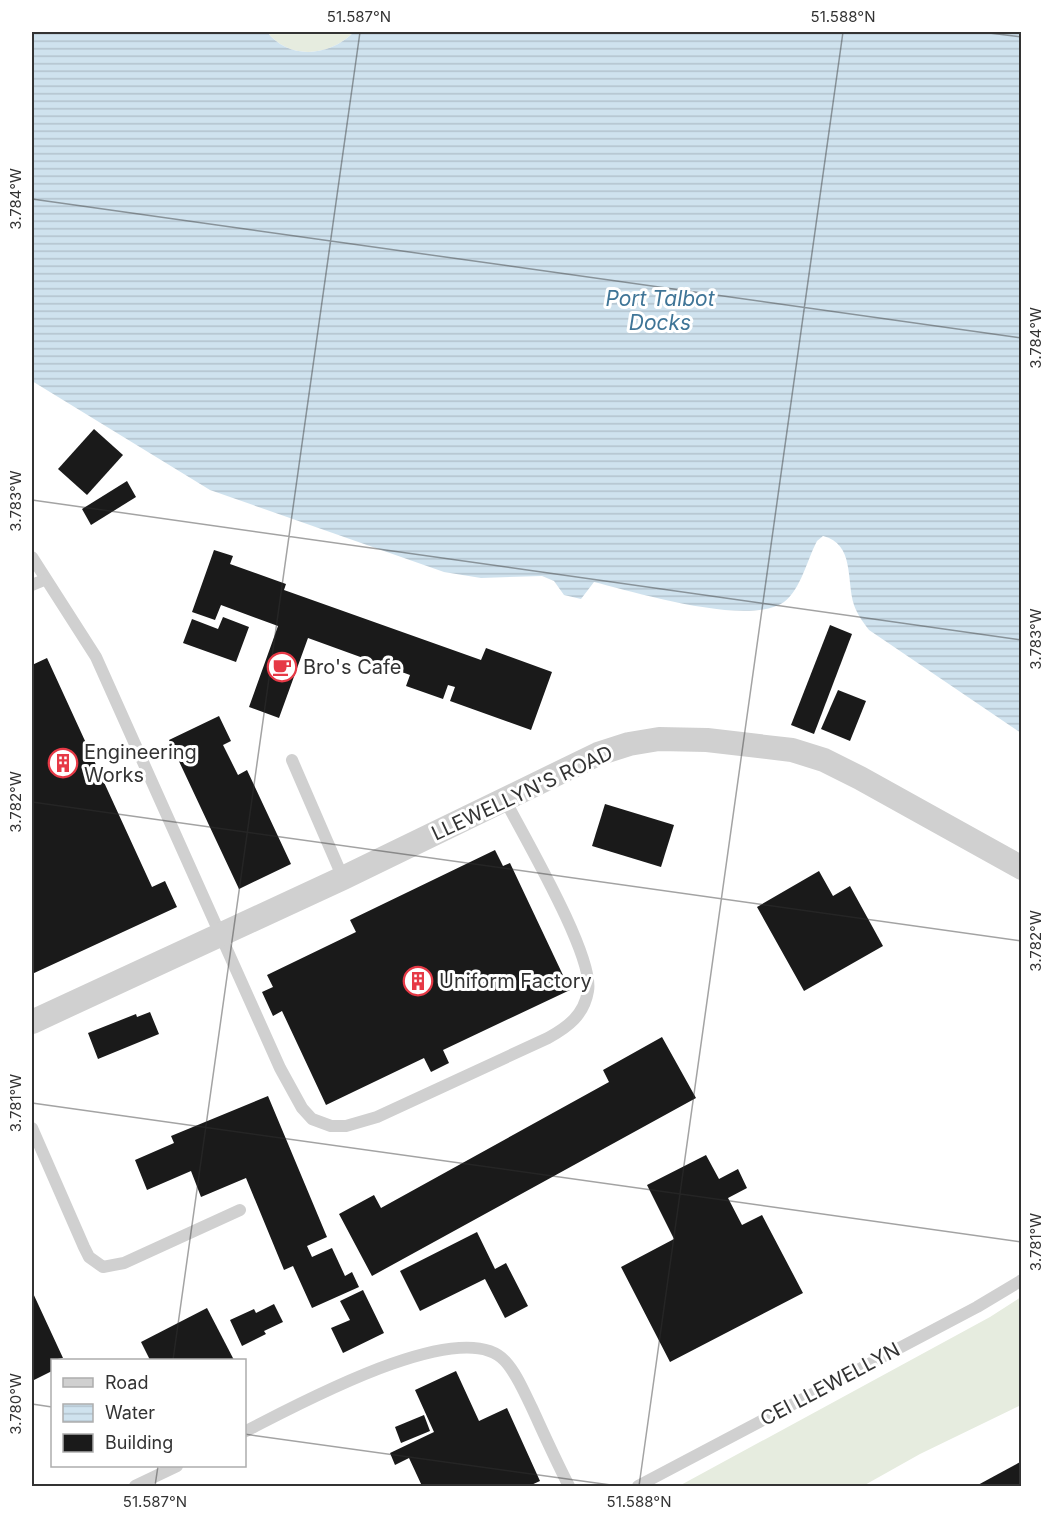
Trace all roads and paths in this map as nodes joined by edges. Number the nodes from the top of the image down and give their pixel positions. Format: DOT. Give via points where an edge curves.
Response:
graph roads {
  1 [pos="32,557"];
  2 [pos="44,580"];
  3 [pos="32,585"];
  4 [pos="292,760"];
  5 [pos="504,798"];
  6 [pos="1022,868"];
  7 [pos="343,878"];
  8 [pos="219,936"];
  9 [pos="32,1022"];
  10 [pos="32,1128"];
  11 [pos="240,1210"];
  12 [pos="1022,1280"];
  13 [pos="246,1431"];
  14 [pos="175,1467"];
  15 [pos="135,1486"];
  16 [pos="569,1486"];
  17 [pos="638,1486"];
  1 -- 2 [label="lane"];
  2 -- 3 [label="lane"];
  2 -- 8 [label="lane" via="96,657"];
  4 -- 7 [label="lane"];
  5 -- 6 [label="street, LLEWELLYN'S ROAD" via="598,754 643,740 682,738 774,746 824,760 861,778"];
  5 -- 7 [label="street, LLEWELLYN'S ROAD"];
  5 -- 8 [label="lane" via="580,946 589,976 587,998 577,1017 548,1038 377,1117 346,1126 321,1124 302,1108 280,1068"];
  7 -- 8 [label="street, LLEWELLYN'S ROAD"];
  8 -- 9 [label="street, LLEWELLYN'S ROAD"];
  10 -- 11 [label="lane" via="89,1257 103,1267 123,1263"];
  12 -- 17 [label="lane, CEI LLEWELLYN"];
  13 -- 16 [label="lane" via="395,1361 469,1347 488,1349 506,1361 518,1379"];
  14 -- 15 [label="lane"];
}
